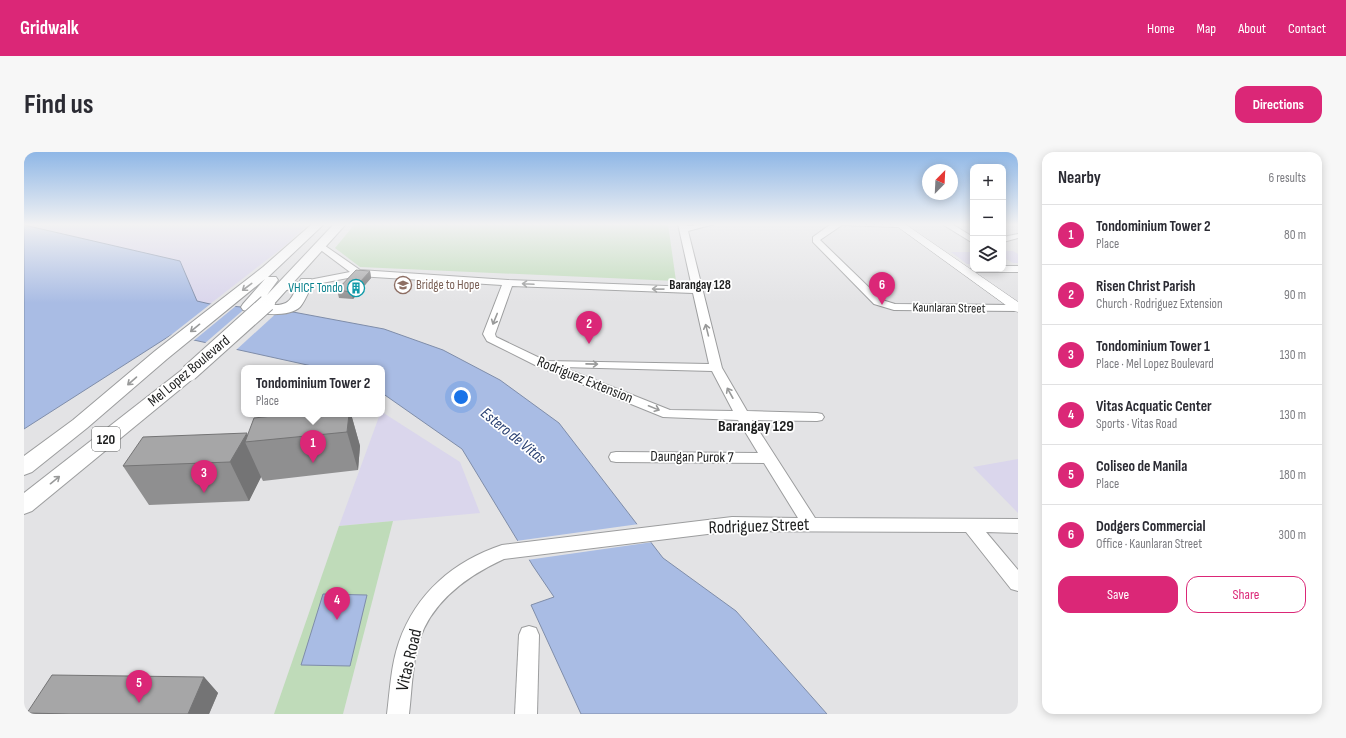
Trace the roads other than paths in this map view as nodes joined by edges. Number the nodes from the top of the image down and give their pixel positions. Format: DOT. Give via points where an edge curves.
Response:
graph roads {
  1 [pos="290,250"];
  2 [pos="317,250"];
  3 [pos="327,250"];
  4 [pos="688,250"];
  5 [pos="825,250"];
  6 [pos="938,250"];
  7 [pos="1006,261"];
  8 [pos="967,269"];
  9 [pos="1006,269"];
  10 [pos="1018,269"];
  11 [pos="268,270"];
  12 [pos="358,273"];
  13 [pos="306,282"];
  14 [pos="508,283"];
  15 [pos="281,288"];
  16 [pos="697,290"];
  17 [pos="1018,308"];
  18 [pos="539,362"];
  19 [pos="716,368"];
  20 [pos="743,416"];
  21 [pos="818,417"];
  22 [pos="616,457"];
  23 [pos="769,458"];
  24 [pos="24,467"];
  25 [pos="24,505"];
  26 [pos="810,524"];
  27 [pos="971,526"];
  28 [pos="1018,526"];
  29 [pos="502,552"];
  30 [pos="1018,583"];
  31 [pos="529,635"];
  32 [pos="398,714"];
  33 [pos="526,714"];
  1 -- 11 [label="highway, Mel Lopez Boulevard / 120"];
  2 -- 15 [label="highway, Mel Lopez Boulevard / 120"];
  3 -- 12 [label="street"];
  4 -- 16 [label="street"];
  5 -- 17 [label="street, Kaunlaran Street" via="884,305"];
  6 -- 8 [label="main road"];
  7 -- 10 [label="street"];
  8 -- 17 [label="main road"];
  9 -- 10 [label="street"];
  11 -- 13 [label="highway" via="271,280 269,284 248,307 282,310 290,308 298,300"];
  11 -- 24 [label="highway, Mel Lopez Boulevard / 120, one-way"];
  12 -- 13 [label="street"];
  12 -- 14 [label="street"];
  13 -- 15 [label="street"];
  16 -- 14 [label="street, one-way"];
  14 -- 18 [label="street, Rodriguez Extension, one-way" via="489,334 491,339 498,343"];
  25 -- 15 [label="highway, Mel Lopez Boulevard / 120, one-way, bridge" via="189,373"];
  19 -- 16 [label="street, one-way"];
  18 -- 19 [label="street, one-way"];
  18 -- 20 [label="street, Rodriguez Extension, one-way" via="668,414"];
  20 -- 19 [label="street, one-way"];
  20 -- 21 [label="street, Rodriguez Extension"];
  20 -- 23 [label="street"];
  22 -- 23 [label="street, Daungan Purok 7"];
  23 -- 26 [label="street"];
  26 -- 27 [label="street, Rodriguez Street"];
  26 -- 29 [label="street, Rodriguez Street" via="732,524"];
  27 -- 28 [label="street, Rodriguez Street"];
  27 -- 30 [label="street"];
  29 -- 32 [label="street, Vitas Road" via="470,567 455,578 441,589 421,612 409,642"];
  31 -- 33 [label="street"];
}
